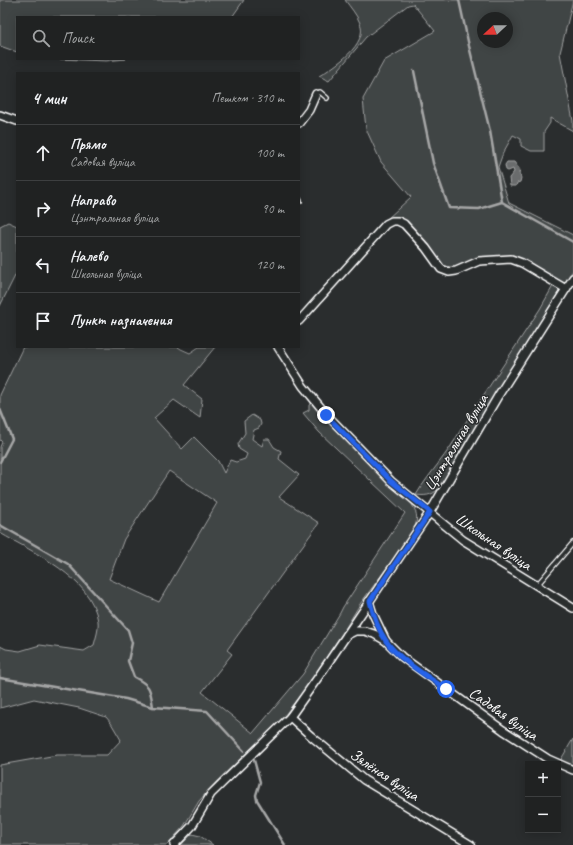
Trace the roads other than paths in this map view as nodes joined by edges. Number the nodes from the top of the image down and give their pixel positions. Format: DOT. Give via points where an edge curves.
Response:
graph roads {
  1 [pos="316,94"];
  2 [pos="327,98"];
  3 [pos="0,114"];
  4 [pos="16,120"];
  5 [pos="300,122"];
  6 [pos="572,281"];
  7 [pos="566,289"];
  8 [pos="300,320"];
  9 [pos="279,348"];
  10 [pos="430,512"];
  11 [pos="573,543"];
  12 [pos="536,586"];
  13 [pos="370,601"];
  14 [pos="573,608"];
  15 [pos="347,635"];
  16 [pos="386,642"];
  17 [pos="290,717"];
  18 [pos="573,770"];
  19 [pos="174,845"];
  20 [pos="471,845"];
  1 -- 2 [label="lane" via="320,92"];
  1 -- 5 [label="street"];
  3 -- 4 [label="street"];
  6 -- 7 [label="street, Цэнтральная вуліца"];
  7 -- 8 [label="street" via="511,259 479,261 456,271 441,269 404,224 392,221 386,224"];
  7 -- 10 [label="street, Цэнтральная вуліца" via="498,396"];
  9 -- 10 [label="street, Школьная вуліца" via="303,386 326,415 391,481"];
  10 -- 12 [label="street, Школьная вуліца" via="462,540"];
  10 -- 13 [label="street, Цэнтральная вуліца"];
  11 -- 12 [label="lane"];
  12 -- 14 [label="street, Школьная вуліца"];
  13 -- 15 [label="street, Цэнтральная вуліца"];
  13 -- 16 [label="street, Садовая вуліца"];
  15 -- 16 [label="street, Садовая вуліца" via="355,631 365,631"];
  15 -- 17 [label="street, Цэнтральная вуліца"];
  16 -- 18 [label="street, Садовая вуліца" via="402,657 503,730 548,759"];
  17 -- 19 [label="street, Цэнтральная вуліца" via="211,794 192,826"];
  17 -- 20 [label="street, Зялёная вуліца" via="364,780"];
}
